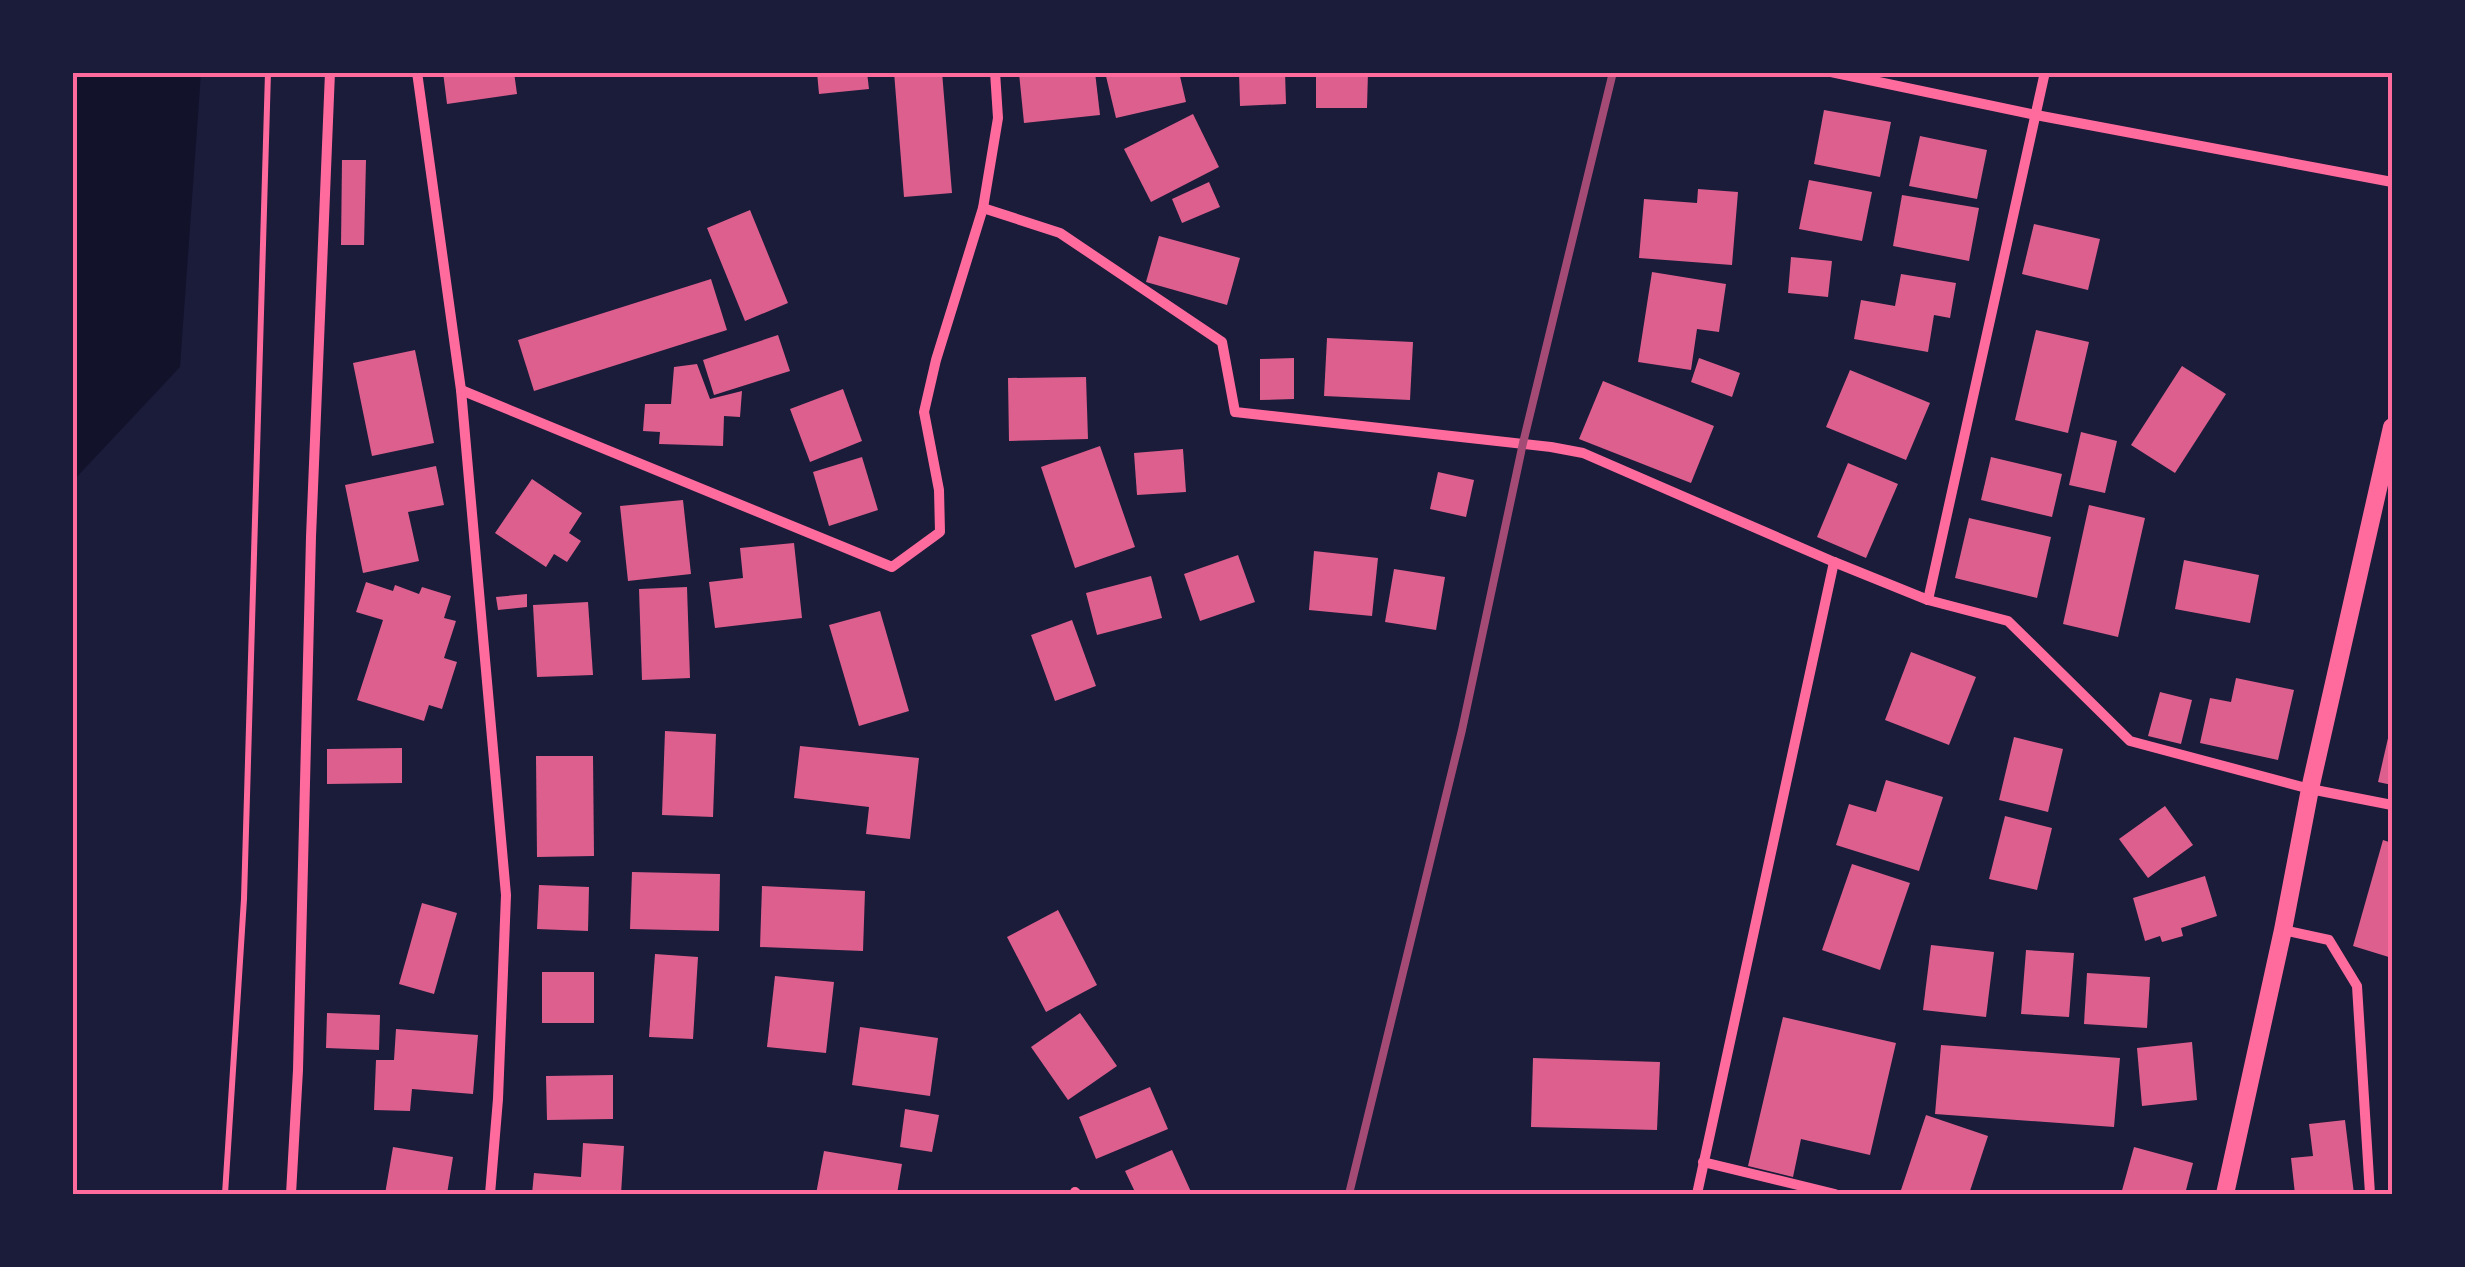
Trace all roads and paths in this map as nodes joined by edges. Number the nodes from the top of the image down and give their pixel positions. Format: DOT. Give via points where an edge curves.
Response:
graph roads {
  1 [pos="268,72"];
  2 [pos="330,72"];
  3 [pos="417,72"];
  4 [pos="995,72"];
  5 [pos="1831,72"];
  6 [pos="2044,72"];
  7 [pos="2036,115"];
  8 [pos="2392,182"];
  9 [pos="983,208"];
  10 [pos="461,390"];
  11 [pos="2392,427"];
  12 [pos="1834,562"];
  13 [pos="1928,600"];
  14 [pos="2310,790"];
  15 [pos="2392,805"];
  16 [pos="2284,930"];
  17 [pos="1703,1162"];
  18 [pos="224,1194"];
  19 [pos="291,1194"];
  20 [pos="490,1194"];
  21 [pos="1697,1194"];
  22 [pos="1835,1194"];
  23 [pos="2225,1194"];
  24 [pos="2370,1194"];
  1 -- 18 [label="path" via="244,899"];
  2 -- 19 [label="street"];
  3 -- 10 [label="street"];
  4 -- 9 [label="street" via="998,118"];
  5 -- 7 [label="street"];
  6 -- 7 [label="street"];
  7 -- 8 [label="street"];
  7 -- 13 [label="street"];
  9 -- 10 [label="street" via="924,412 940,532 892,567"];
  9 -- 12 [label="street" via="1060,233 1222,342 1235,412 1583,453"];
  10 -- 20 [label="street" via="506,896"];
  11 -- 14 [label="street"];
  12 -- 13 [label="street"];
  12 -- 17 [label="street"];
  13 -- 14 [label="street" via="2008,621 2130,741"];
  14 -- 15 [label="street"];
  14 -- 16 [label="street"];
  16 -- 23 [label="street"];
  16 -- 24 [label="street" via="2329,940 2357,986"];
  17 -- 21 [label="street"];
  17 -- 22 [label="street"];
}
